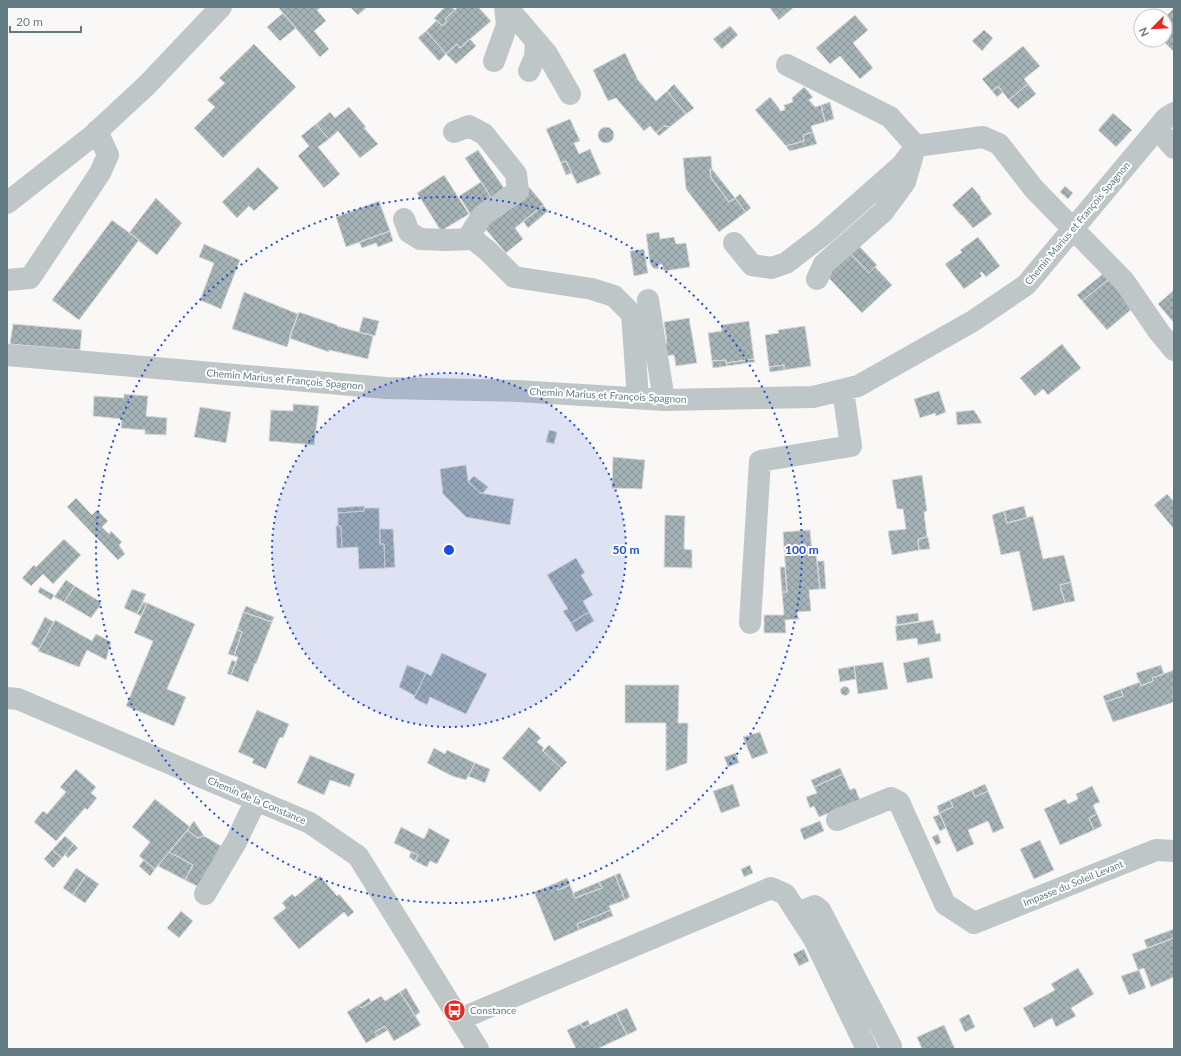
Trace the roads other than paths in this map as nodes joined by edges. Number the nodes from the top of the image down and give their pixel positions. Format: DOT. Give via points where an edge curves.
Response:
graph roads {
  1 [pos="221,7"];
  2 [pos="506,7"];
  3 [pos="536,41"];
  4 [pos="494,61"];
  5 [pos="787,65"];
  6 [pos="529,71"];
  7 [pos="570,94"];
  8 [pos="1174,113"];
  9 [pos="1157,129"];
  10 [pos="96,131"];
  11 [pos="454,132"];
  12 [pos="916,146"];
  13 [pos="1174,148"];
  14 [pos="40,175"];
  15 [pos="7,191"];
  16 [pos="7,203"];
  17 [pos="404,219"];
  18 [pos="1073,228"];
  19 [pos="467,240"];
  20 [pos="734,243"];
  21 [pos="817,279"];
  22 [pos="7,280"];
  23 [pos="648,300"];
  24 [pos="1174,350"];
  25 [pos="7,355"];
  26 [pos="843,390"];
  27 [pos="638,398"];
  28 [pos="664,400"];
  29 [pos="750,623"];
  30 [pos="7,698"];
  31 [pos="256,800"];
  32 [pos="837,820"];
  33 [pos="1174,851"];
  34 [pos="205,894"];
  35 [pos="798,913"];
  36 [pos="460,1019"];
  37 [pos="891,1046"];
  38 [pos="478,1049"];
  39 [pos="867,1049"];
  1 -- 10 [label="street" via="147,85"];
  2 -- 3 [label="street"];
  2 -- 4 [label="street" via="507,25"];
  3 -- 6 [label="street" via="535,57"];
  3 -- 7 [label="street" via="547,54"];
  5 -- 12 [label="street" via="890,117"];
  8 -- 9 [label="street, Chemin Marius et François Spagnon"];
  9 -- 13 [label="street"];
  9 -- 18 [label="street, Chemin Marius et François Spagnon"];
  10 -- 14 [label="street"];
  10 -- 22 [label="street" via="108,154 100,173 30,278"];
  11 -- 19 [label="street" via="469,126 484,134 516,174 518,191 482,216"];
  12 -- 18 [label="street" via="983,137 999,144 1034,189"];
  12 -- 20 [label="street" via="902,165 824,234 786,263 772,268 752,265"];
  12 -- 21 [label="street" via="905,182 892,200 883,212 824,264"];
  14 -- 15 [label="street"];
  14 -- 16 [label="street"];
  17 -- 19 [label="street" via="409,232 420,239"];
  18 -- 24 [label="street" via="1124,281"];
  18 -- 26 [label="street, Chemin Marius et François Spagnon" via="1026,285 973,321 858,386"];
  19 -- 27 [label="street" via="473,239 514,277 592,289 614,296 632,314"];
  23 -- 28 [label="street"];
  25 -- 27 [label="street, Chemin Marius et François Spagnon" via="386,388 517,391"];
  26 -- 28 [label="street, Chemin Marius et François Spagnon" via="813,397"];
  26 -- 29 [label="street" via="851,446 760,461"];
  27 -- 28 [label="street, Chemin Marius et François Spagnon"];
  30 -- 31 [label="street, Chemin de la Constance" via="18,699"];
  31 -- 34 [label="street" via="236,842"];
  31 -- 36 [label="street, Chemin de la Constance" via="310,823 358,856"];
  32 -- 33 [label="street, Impasse du Soleil Levant" via="891,798 899,802 945,904 974,923 1156,850"];
  35 -- 36 [label="street" via="786,894 770,888"];
  35 -- 37 [label="street" via="815,906 820,910"];
  35 -- 39 [label="street" via="814,939"];
  36 -- 38 [label="street, Chemin de la Constance"];
}
